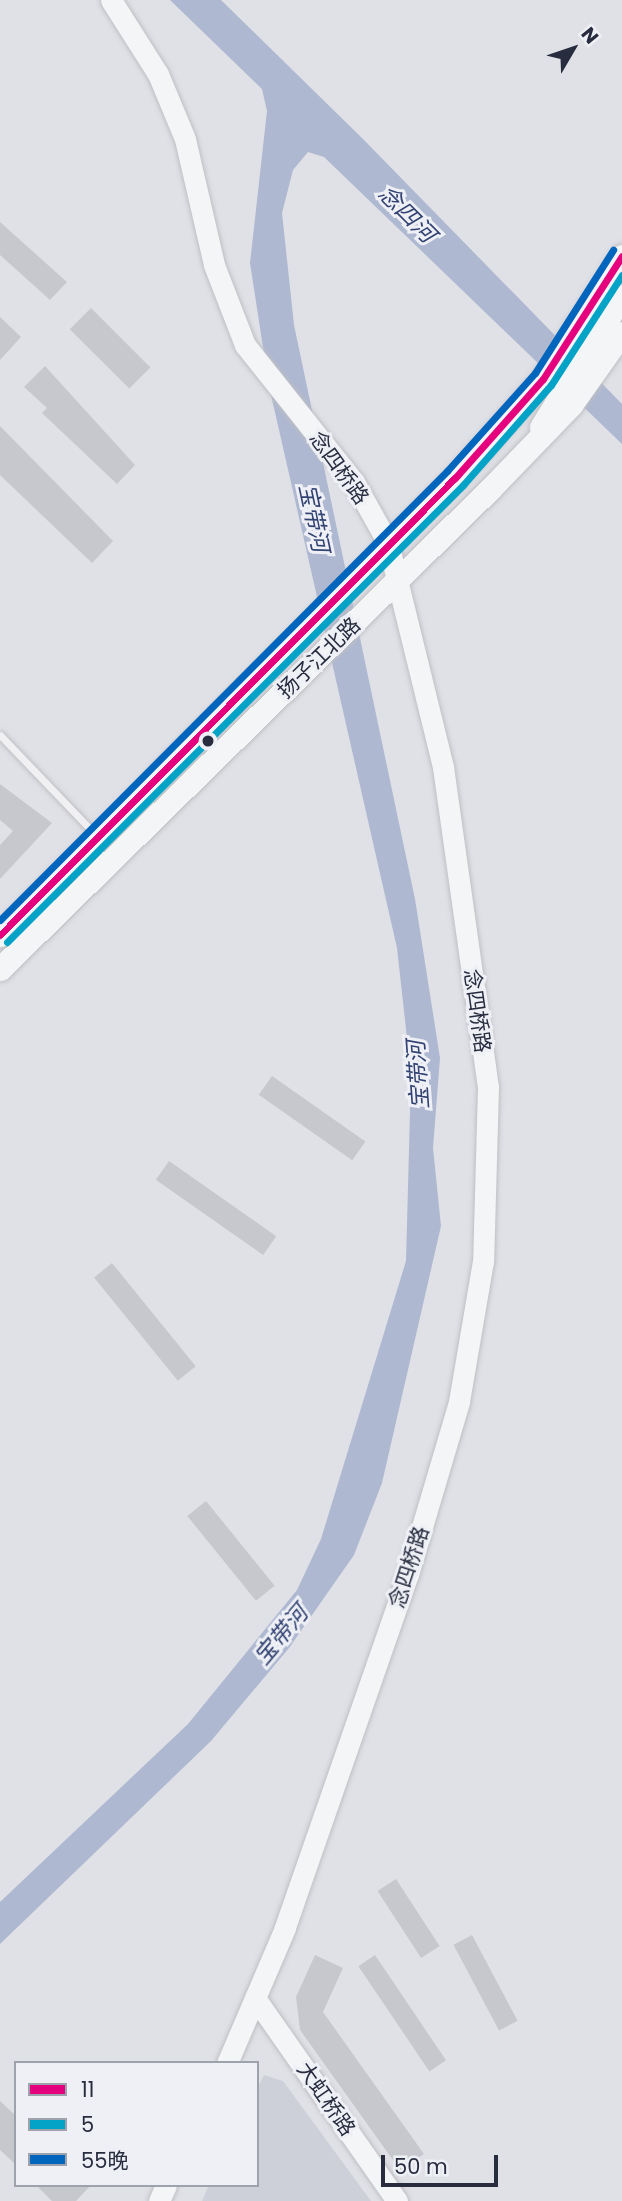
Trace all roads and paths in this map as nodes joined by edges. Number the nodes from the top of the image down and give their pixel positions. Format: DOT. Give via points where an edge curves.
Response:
graph roads {
  1 [pos="111,0"];
  2 [pos="622,256"];
  3 [pos="622,296"];
  4 [pos="622,333"];
  5 [pos="590,360"];
  6 [pos="557,392"];
  7 [pos="388,544"];
  8 [pos="399,576"];
  9 [pos="0,735"];
  10 [pos="97,836"];
  11 [pos="0,935"];
  12 [pos="0,969"];
  13 [pos="255,1998"];
  14 [pos="228,2061"];
  15 [pos="397,2201"];
  1 -- 7 [label="street, 念四桥路" via="159,74 185,139 214,265 245,345 354,482"];
  2 -- 6 [label="main road, 扬子江北路" via="564,339"];
  3 -- 5 [label="main road"];
  4 -- 5 [label="main road, 扬子江北路"];
  5 -- 6 [label="main road, 扬子江北路"];
  6 -- 7 [label="main road, 扬子江北路"];
  6 -- 8 [label="main road, 扬子江北路" via="534,440"];
  7 -- 8 [label="street, 念四桥路"];
  7 -- 10 [label="main road, 扬子江北路" via="352,586"];
  8 -- 12 [label="main road, 扬子江北路" via="361,619"];
  8 -- 13 [label="street, 念四桥路" via="443,767 488,1087 483,1261 459,1402 408,1574"];
  9 -- 10 [label="lane"];
  10 -- 11 [label="main road, 扬子江北路"];
  13 -- 14 [label="street, 念四桥路"];
  13 -- 15 [label="street, 大虹桥路"];
}
